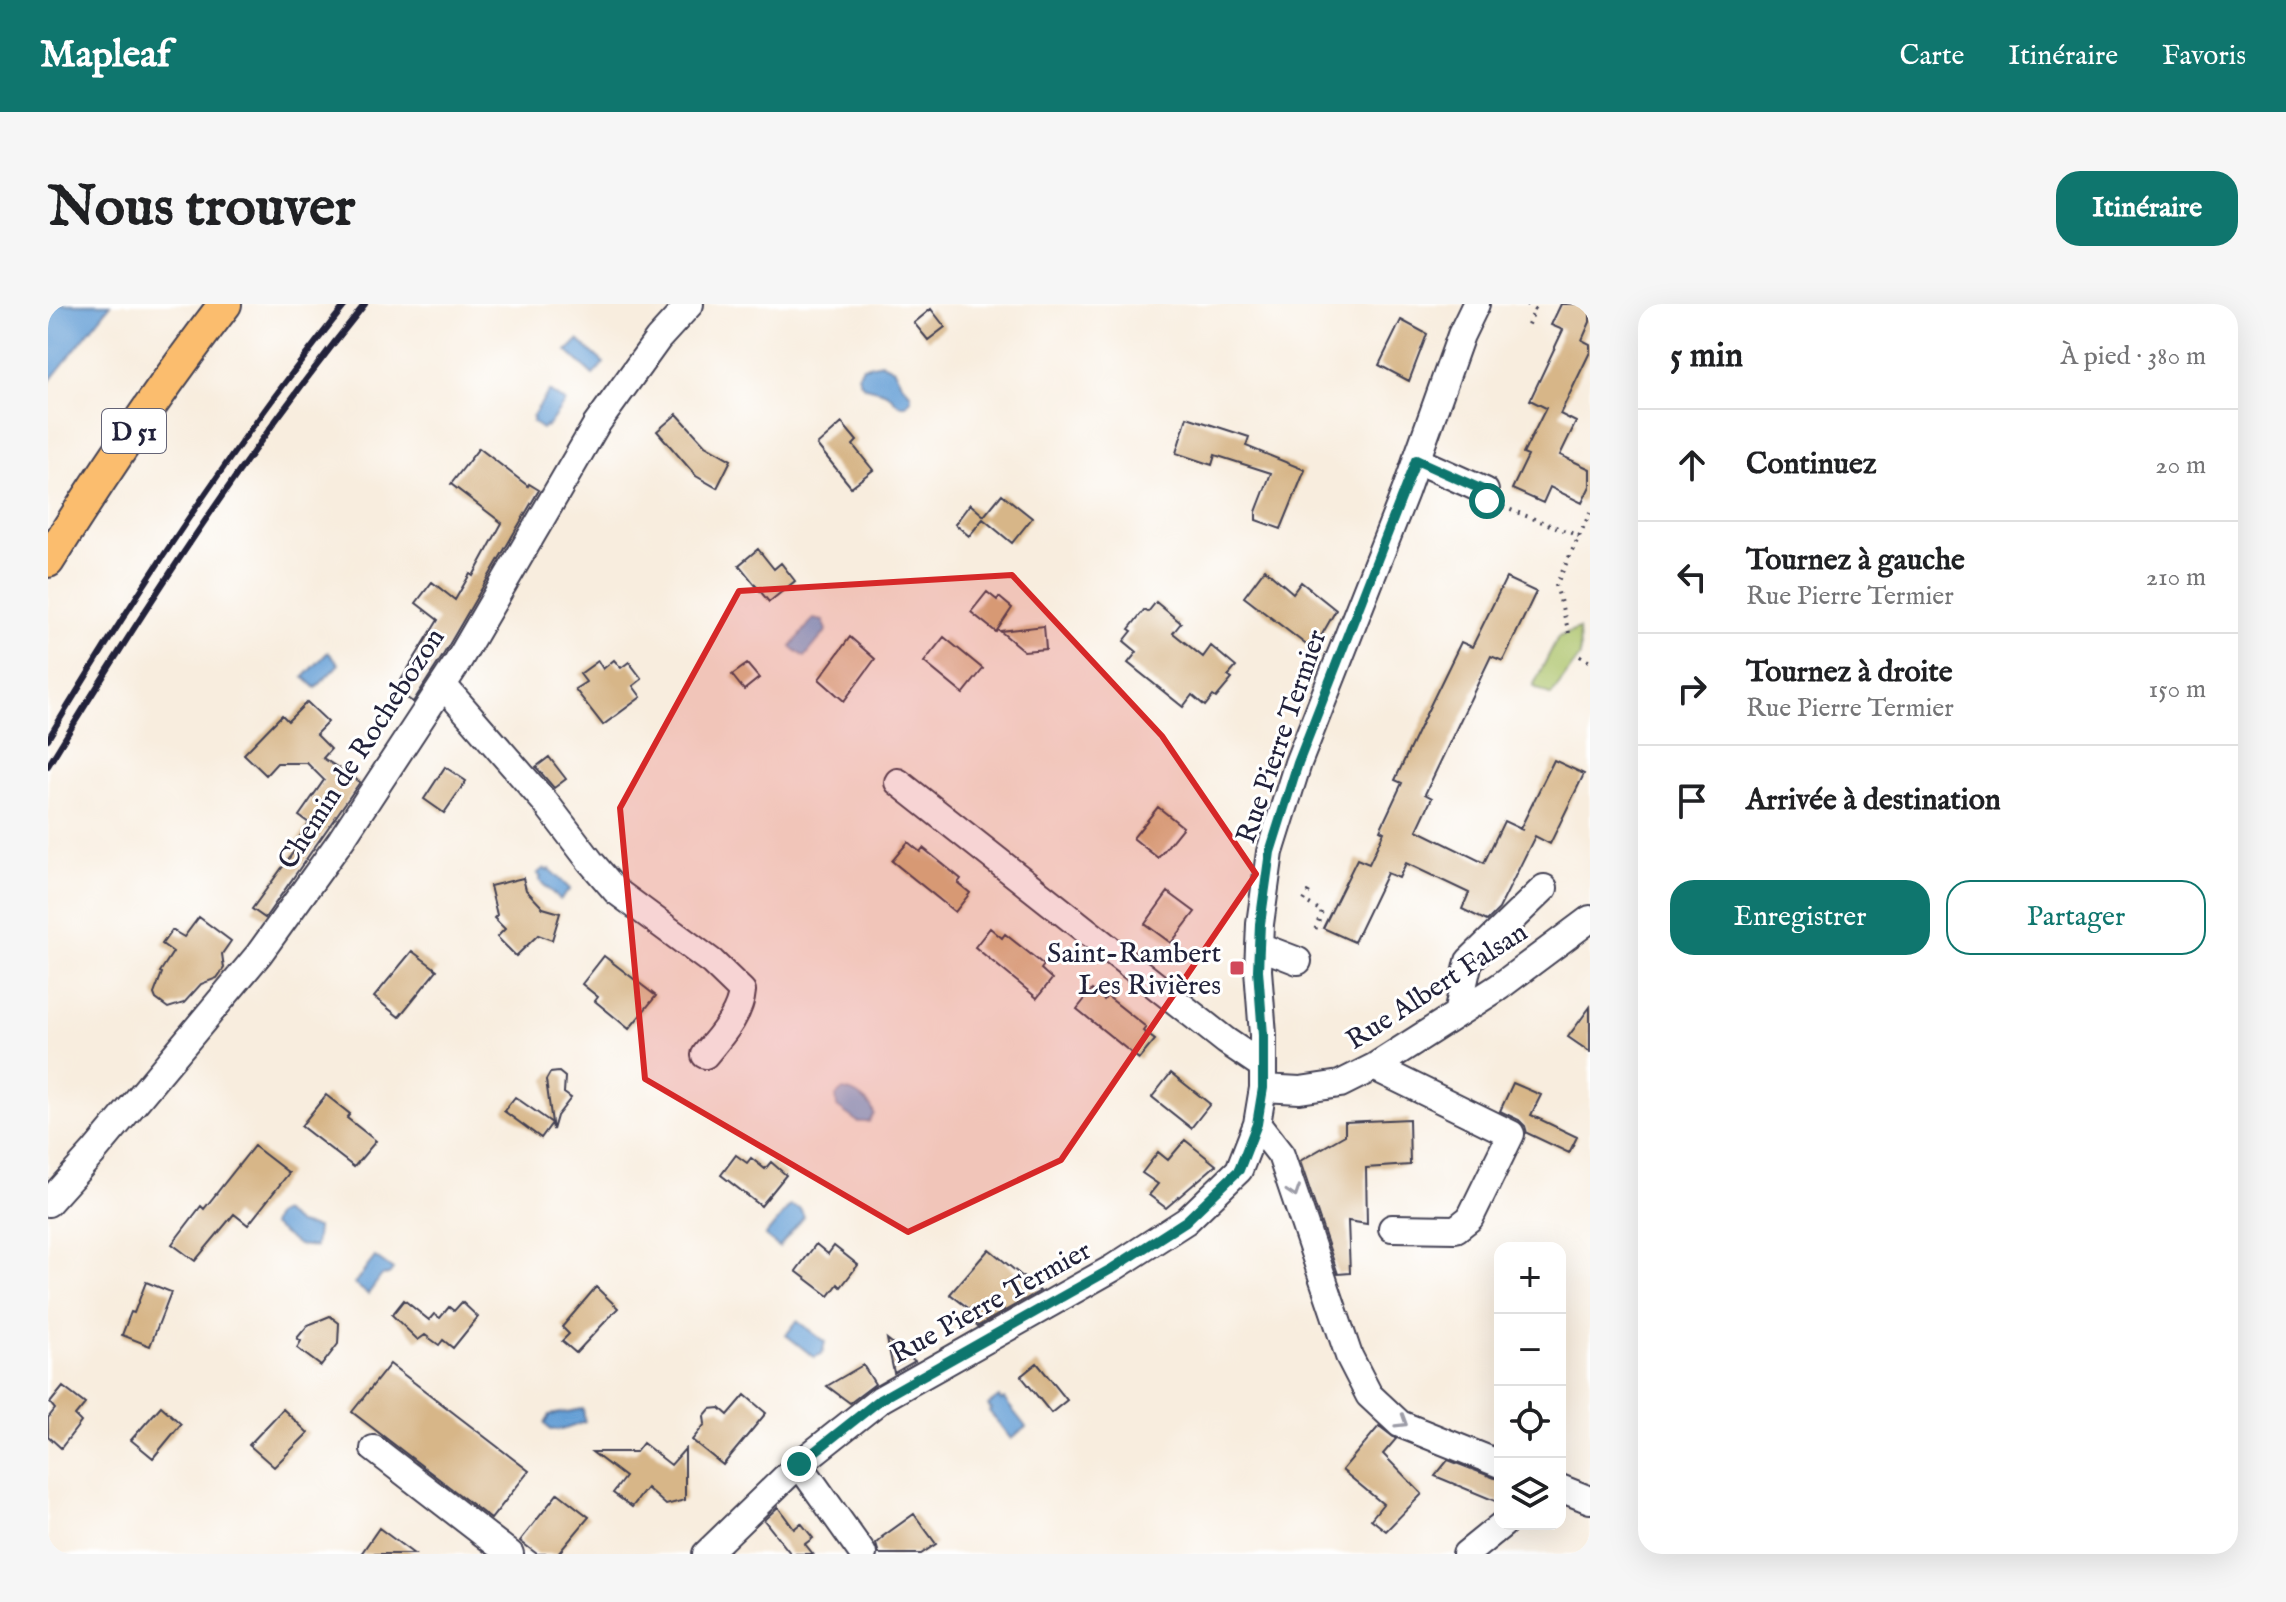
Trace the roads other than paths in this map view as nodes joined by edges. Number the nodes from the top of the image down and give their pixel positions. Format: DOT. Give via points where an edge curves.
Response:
graph roads {
  1 [pos="225,304"];
  2 [pos="690,304"];
  3 [pos="1476,304"];
  4 [pos="1416,460"];
  5 [pos="1486,495"];
  6 [pos="48,561"];
  7 [pos="443,685"];
  8 [pos="898,782"];
  9 [pos="1544,888"];
  10 [pos="1590,919"];
  11 [pos="1259,946"];
  12 [pos="1298,961"];
  13 [pos="1457,1014"];
  14 [pos="705,1055"];
  15 [pos="1374,1067"];
  16 [pos="1263,1077"];
  17 [pos="1257,1124"];
  18 [pos="48,1203"];
  19 [pos="1392,1228"];
  20 [pos="374,1449"];
  21 [pos="1494,1462"];
  22 [pos="799,1464"];
  23 [pos="1566,1490"];
  24 [pos="1590,1500"];
  25 [pos="1496,1530"];
  26 [pos="510,1554"];
  27 [pos="706,1554"];
  28 [pos="863,1554"];
  29 [pos="1466,1554"];
  1 -- 6 [label="main road, D 51"];
  2 -- 7 [label="street, Chemin de Rochebozon" via="596,425"];
  3 -- 4 [label="street, Rue Pierre Termier"];
  4 -- 5 [label="street"];
  4 -- 11 [label="street, Rue Pierre Termier" via="1293,778 1270,852"];
  7 -- 14 [label="street" via="616,891 712,962 742,991 741,1004"];
  7 -- 18 [label="street, Chemin de Rochebozon" via="259,954"];
  8 -- 16 [label="street" via="1226,1041"];
  9 -- 13 [label="street" via="1469,961"];
  10 -- 13 [label="street, Rue Albert Falsan"];
  11 -- 12 [label="street"];
  11 -- 16 [label="street, Rue Pierre Termier"];
  13 -- 15 [label="street, Rue Albert Falsan"];
  15 -- 16 [label="street, Rue Albert Falsan" via="1340,1084 1300,1090"];
  15 -- 19 [label="street" via="1511,1134 1470,1218 1456,1229"];
  16 -- 17 [label="street, Rue Pierre Termier"];
  17 -- 21 [label="street, one-way" via="1281,1155 1349,1356 1369,1395 1400,1424"];
  17 -- 22 [label="street, Rue Pierre Termier" via="1239,1170 1186,1221 881,1399"];
  20 -- 26 [label="street"];
  22 -- 27 [label="street, Rue Pierre Termier"];
  22 -- 28 [label="street"];
  23 -- 24 [label="street"];
  25 -- 29 [label="street"];
}
